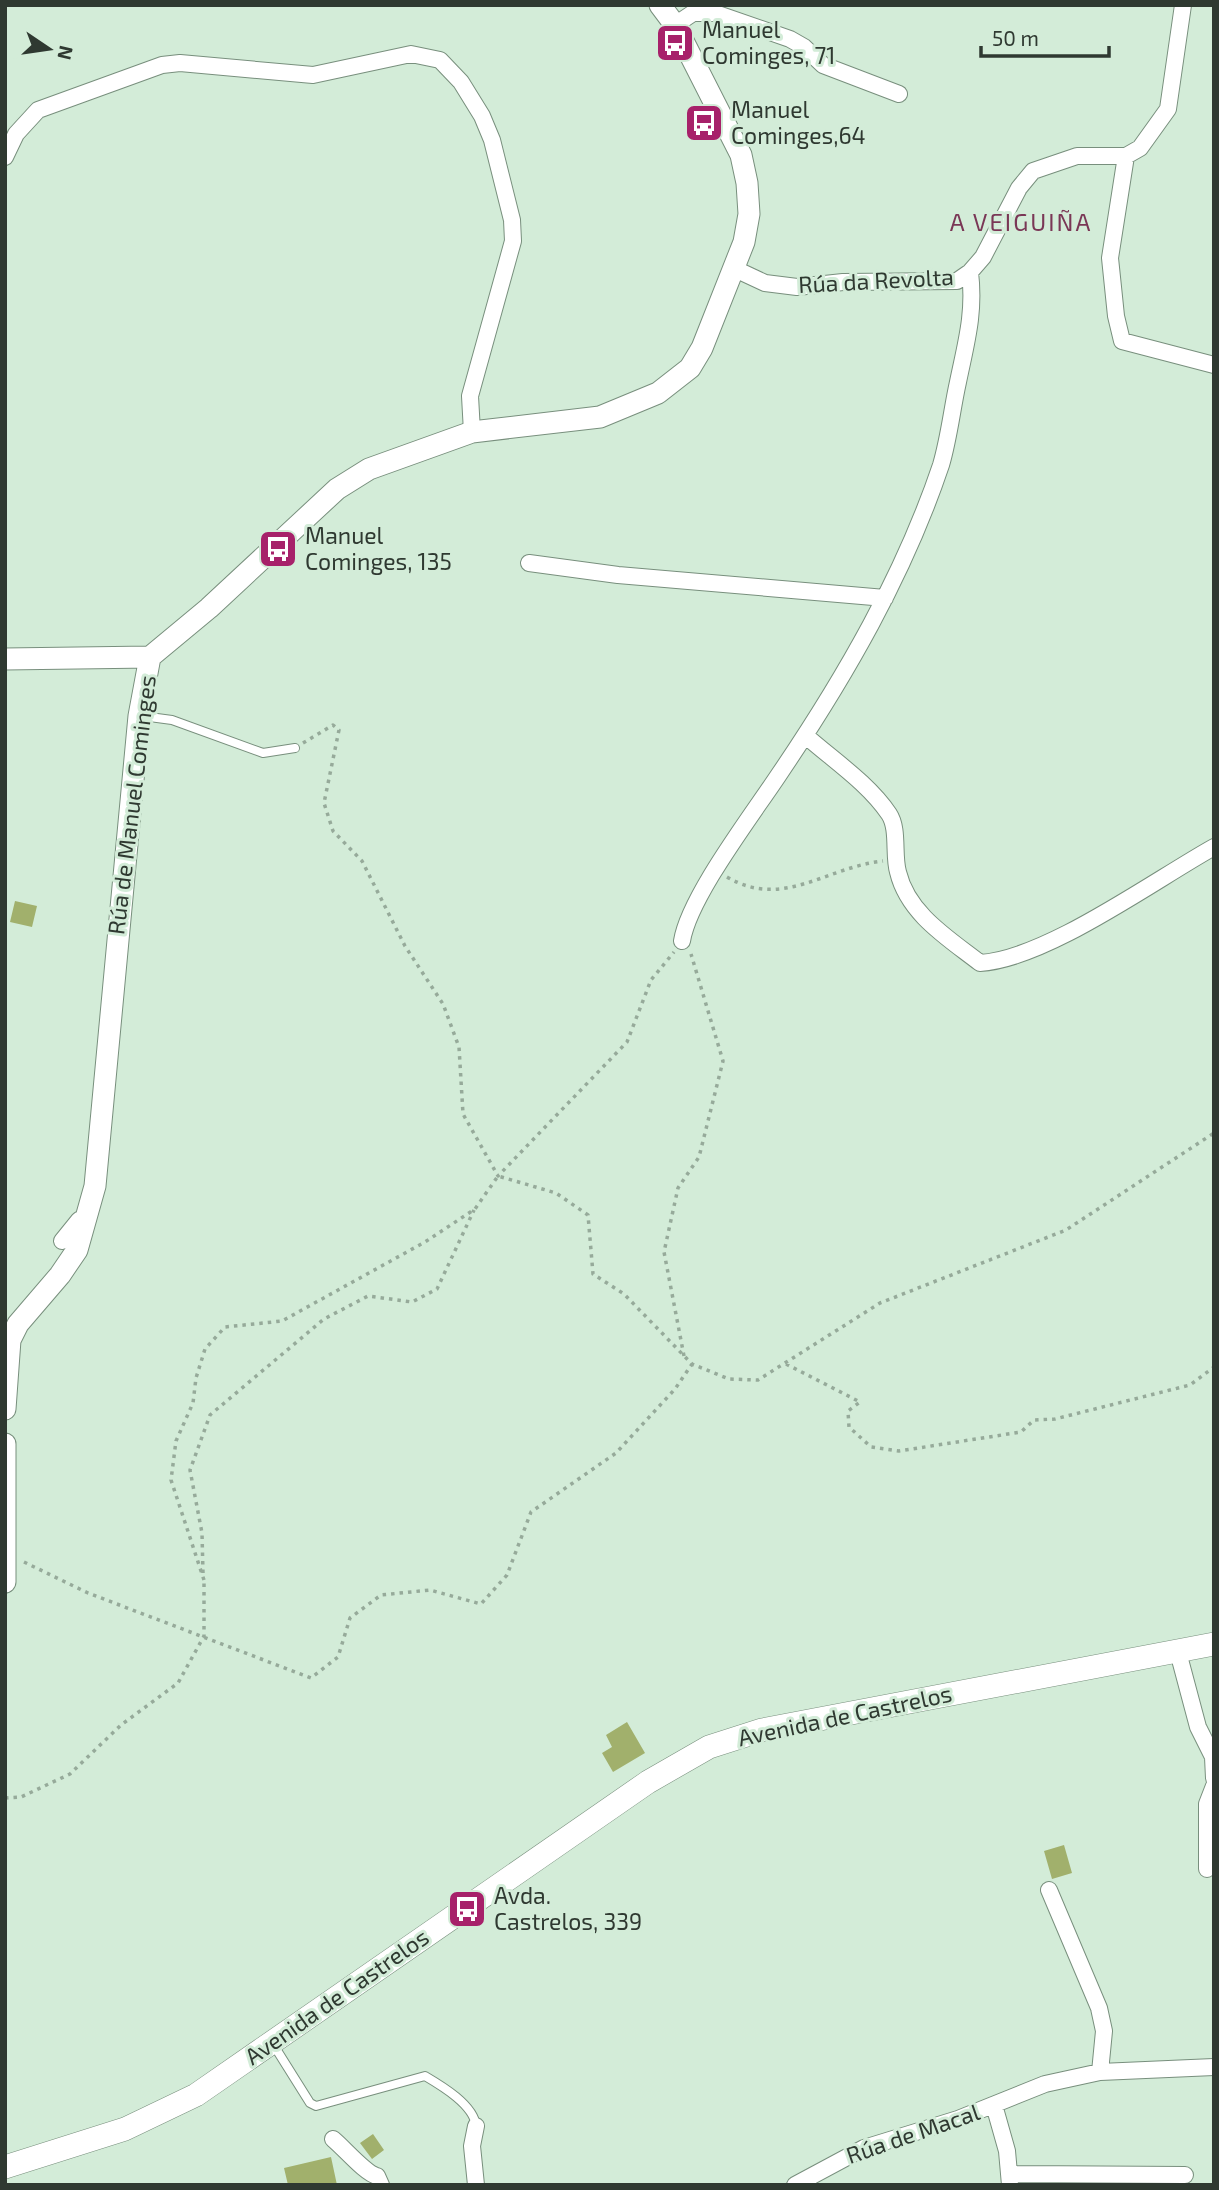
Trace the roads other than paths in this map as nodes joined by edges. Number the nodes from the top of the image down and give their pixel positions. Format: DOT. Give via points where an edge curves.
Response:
graph roads {
  1 [pos="660,5"];
  2 [pos="1183,5"];
  3 [pos="675,26"];
  4 [pos="899,94"];
  5 [pos="1126,156"];
  6 [pos="5,157"];
  7 [pos="735,269"];
  8 [pos="970,272"];
  9 [pos="1214,365"];
  10 [pos="472,432"];
  11 [pos="529,563"];
  12 [pos="885,598"];
  13 [pos="150,657"];
  14 [pos="5,659"];
  15 [pos="139,716"];
  16 [pos="806,736"];
  17 [pos="295,748"];
  18 [pos="1214,847"];
  19 [pos="682,941"];
  20 [pos="87,1221"];
  21 [pos="62,1241"];
  22 [pos="5,1409"];
  23 [pos="5,1444"];
  24 [pos="6,1555"];
  25 [pos="5,1582"];
  26 [pos="1214,1644"];
  27 [pos="1178,1652"];
  28 [pos="1214,1778"];
  29 [pos="1214,1786"];
  30 [pos="1207,1869"];
  31 [pos="1049,1890"];
  32 [pos="272,2042"];
  33 [pos="1214,2067"];
  34 [pos="1100,2072"];
  35 [pos="994,2105"];
  36 [pos="476,2126"];
  37 [pos="333,2138"];
  38 [pos="5,2167"];
  39 [pos="1185,2175"];
  40 [pos="1010,2179"];
  41 [pos="381,2185"];
  42 [pos="476,2185"];
  43 [pos="795,2185"];
  1 -- 3 [label="street, Rúa de Manuel Cominges"];
  2 -- 5 [label="street" via="1168,109 1140,148"];
  3 -- 4 [label="street" via="693,13 715,13 790,39 823,65"];
  3 -- 7 [label="street, Rúa de Manuel Cominges" via="741,155 749,214"];
  5 -- 8 [label="street, Rúa da Revolta" via="1077,156 1033,171 1019,188 984,257"];
  5 -- 9 [label="street" via="1110,258 1122,341"];
  6 -- 10 [label="street" via="16,134 38,110 162,65 313,75 411,54 440,60 461,82 482,116 512,220 511,257 470,396"];
  7 -- 8 [label="street, Rúa da Revolta" via="765,283 797,287 957,281"];
  7 -- 10 [label="street, Rúa de Manuel Cominges" via="690,368 658,393 582,421"];
  8 -- 12 [label="street" via="974,303 942,462 912,544"];
  10 -- 13 [label="street, Rúa de Manuel Cominges" via="369,469 337,489"];
  11 -- 12 [label="street"];
  12 -- 16 [label="street"];
  13 -- 14 [label="street"];
  13 -- 15 [label="street, Rúa de Manuel Cominges"];
  15 -- 17 [label="lane" via="172,720 263,753"];
  15 -- 20 [label="street, Rúa de Manuel Cominges" via="95,1186"];
  16 -- 18 [label="street" via="872,792 891,816 898,873 910,900 930,924 980,962 1005,961 1060,937"];
  16 -- 19 [label="street" via="716,871 685,925"];
  20 -- 21 [label="street" via="79,1220"];
  20 -- 22 [label="street, Rúa de Manuel Cominges" via="77,1250 10,1340"];
  23 -- 24 [label="street"];
  24 -- 25 [label="street"];
  26 -- 27 [label="main road, Avenida de Castrelos"];
  27 -- 28 [label="street" via="1198,1727 1213,1757"];
  27 -- 32 [label="main road, Avenida de Castrelos" via="788,1725 709,1747 648,1782"];
  29 -- 30 [label="street" via="1208,1804"];
  31 -- 34 [label="street" via="1099,2008 1104,2031"];
  32 -- 36 [label="lane" via="316,2106 425,2076 463,2105"];
  32 -- 38 [label="main road, Avenida de Castrelos" via="196,2095 151,2119"];
  33 -- 34 [label="street, Rúa de Macal"];
  34 -- 35 [label="street, Rúa de Macal" via="1045,2084"];
  35 -- 40 [label="street, Rúa de Macal"];
  35 -- 43 [label="street, Rúa de Macal" via="864,2148"];
  36 -- 42 [label="street" via="472,2146"];
  37 -- 41 [label="street" via="366,2172 377,2176"];
  39 -- 40 [label="street"];
}
